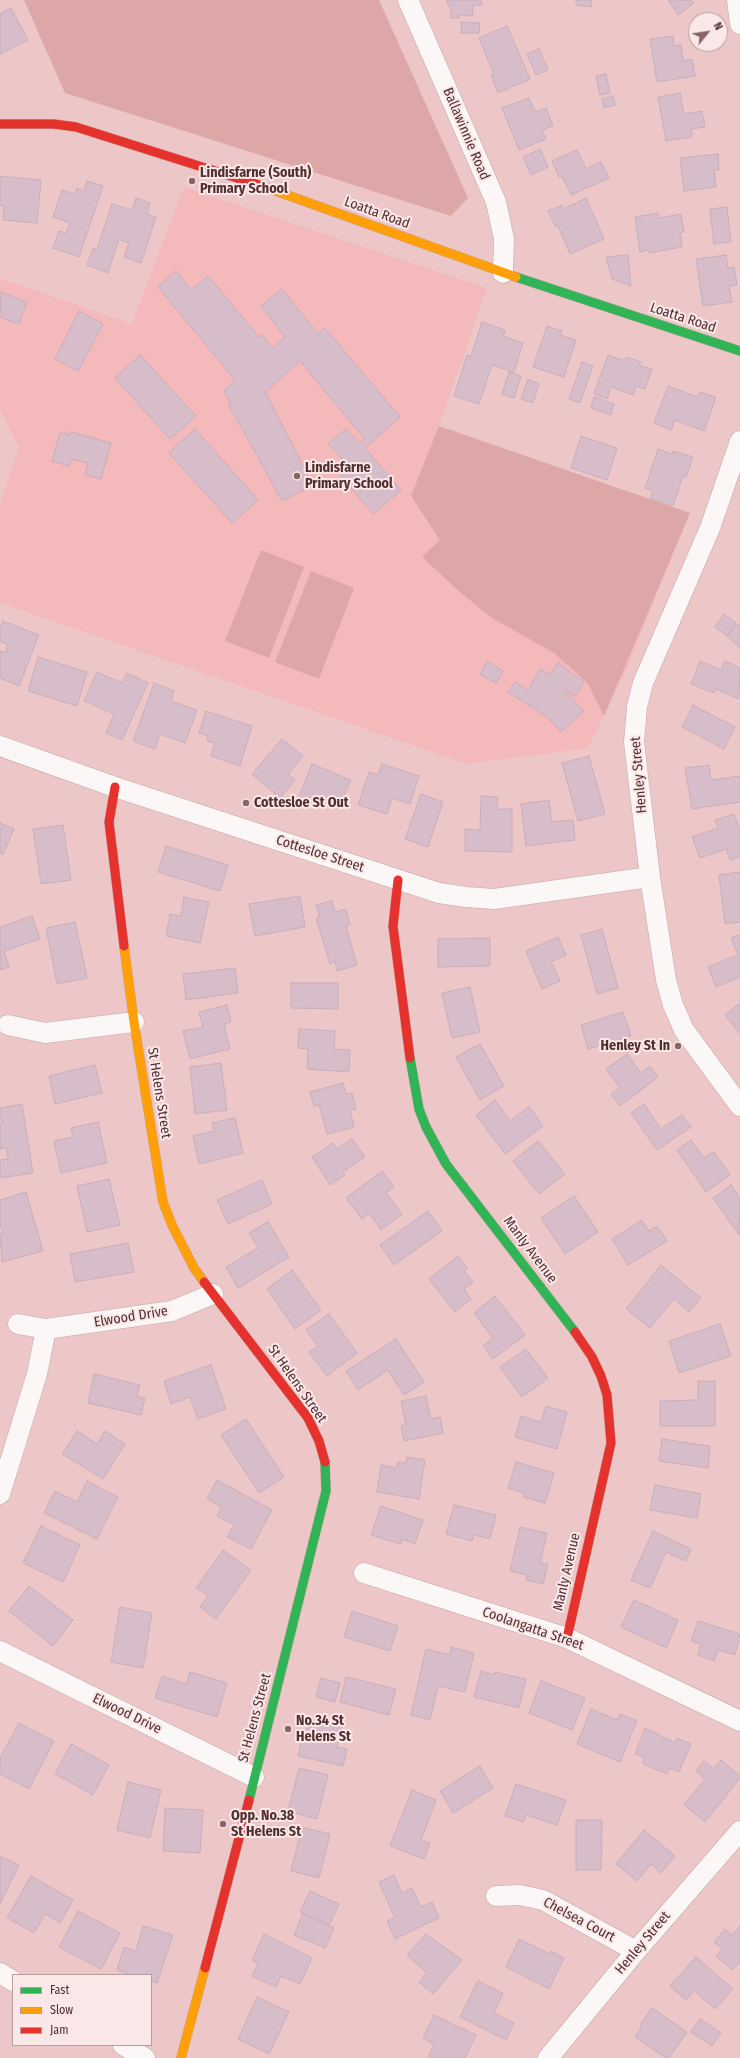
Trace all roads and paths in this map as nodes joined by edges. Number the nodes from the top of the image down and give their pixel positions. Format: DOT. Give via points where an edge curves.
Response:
graph roads {
  1 [pos="408,0"];
  2 [pos="737,0"];
  3 [pos="740,24"];
  4 [pos="0,124"];
  5 [pos="503,273"];
  6 [pos="740,351"];
  7 [pos="740,441"];
  8 [pos="0,746"];
  9 [pos="115,787"];
  10 [pos="650,877"];
  11 [pos="398,880"];
  12 [pos="134,1022"];
  13 [pos="8,1025"];
  14 [pos="740,1106"];
  15 [pos="213,1294"];
  16 [pos="18,1324"];
  17 [pos="46,1329"];
  18 [pos="0,1494"];
  19 [pos="364,1573"];
  20 [pos="567,1638"];
  21 [pos="0,1651"];
  22 [pos="740,1721"];
  23 [pos="254,1777"];
  24 [pos="740,1831"];
  25 [pos="496,1896"];
  26 [pos="636,1951"];
  27 [pos="0,1973"];
  28 [pos="12,1980"];
  29 [pos="125,2046"];
  30 [pos="145,2058"];
  31 [pos="181,2058"];
  32 [pos="548,2058"];
  1 -- 5 [label="street, Ballawinnie Road" via="496,202 504,239"];
  2 -- 3 [label="street"];
  4 -- 5 [label="street, Loatta Road" via="54,124 109,136 268,188"];
  5 -- 6 [label="street, Loatta Road"];
  7 -- 10 [label="street, Henley Street" via="710,528 643,683 637,707 634,742"];
  8 -- 9 [label="street, Cottesloe Street"];
  9 -- 11 [label="street, Cottesloe Street"];
  9 -- 12 [label="street, St Helens Street" via="109,822"];
  10 -- 11 [label="street, Cottesloe Street" via="494,899 466,898 439,893"];
  10 -- 14 [label="street, Henley Street" via="666,980 673,1005 684,1030"];
  11 -- 20 [label="street, Manly Avenue" via="393,926 411,1068 419,1109 426,1127 446,1164 584,1344 601,1376 607,1395 611,1443"];
  12 -- 13 [label="street" via="46,1033"];
  12 -- 15 [label="street, St Helens Street" via="163,1202 181,1246"];
  15 -- 17 [label="street, Elwood Drive" via="172,1312"];
  15 -- 23 [label="street, St Helens Street" via="308,1418 319,1441 325,1464 326,1491 314,1544"];
  16 -- 17 [label="street, Elwood Drive"];
  17 -- 18 [label="street" via="37,1374"];
  19 -- 20 [label="street, Coolangatta Street"];
  20 -- 22 [label="street, Coolangatta Street"];
  21 -- 23 [label="street, Elwood Drive"];
  23 -- 31 [label="street, St Helens Street"];
  24 -- 26 [label="street, Henley Street"];
  25 -- 26 [label="street, Chelsea Court" via="520,1894 543,1900"];
  26 -- 32 [label="street, Henley Street"];
  27 -- 28 [label="street"];
  29 -- 30 [label="street"];
}
